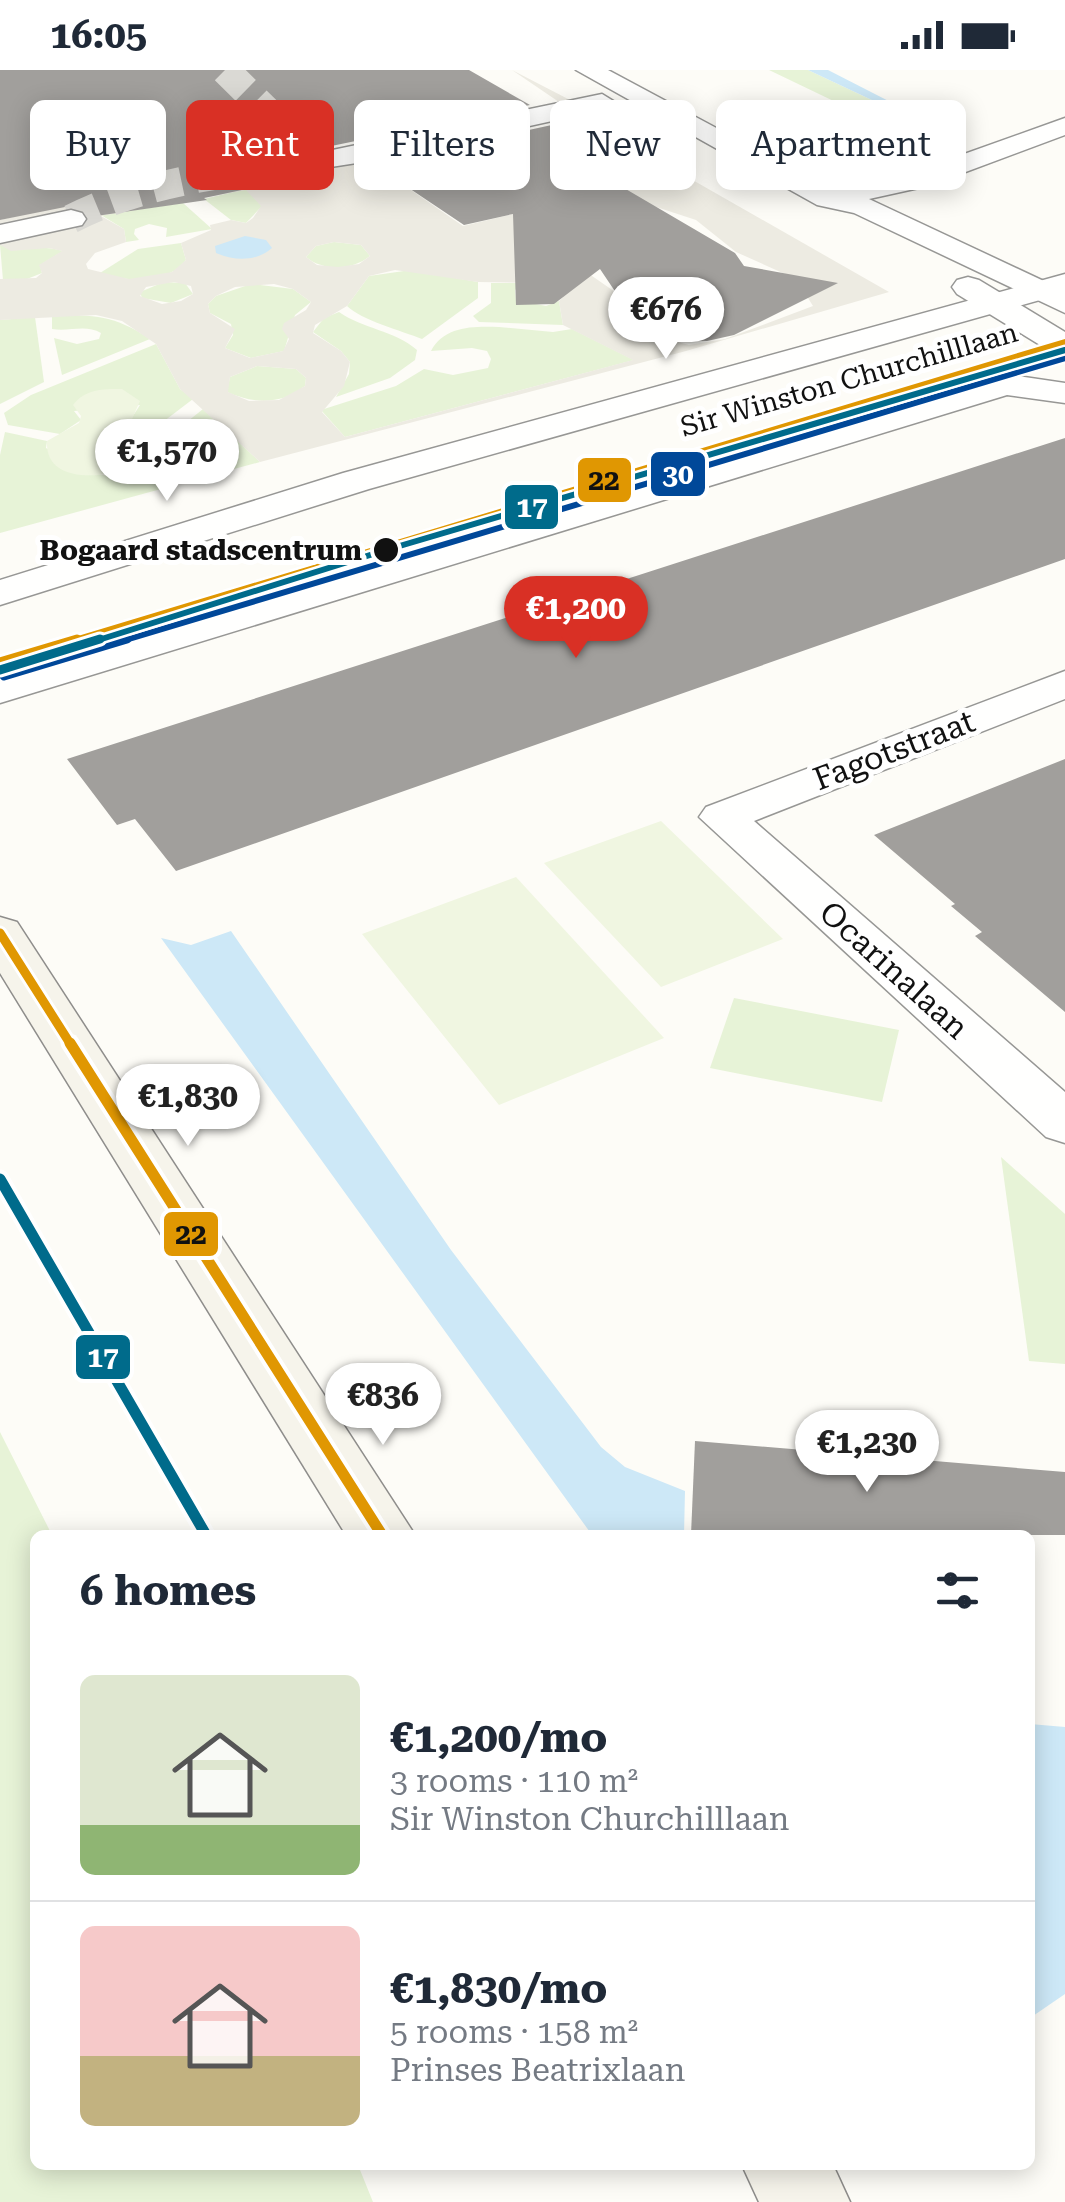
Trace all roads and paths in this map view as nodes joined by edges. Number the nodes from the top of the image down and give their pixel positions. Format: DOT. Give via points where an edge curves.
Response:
graph roads {
  1 [pos="588,70"];
  2 [pos="550,114"];
  3 [pos="1065,126"];
  4 [pos="334,159"];
  5 [pos="826,199"];
  6 [pos="71,218"];
  7 [pos="0,234"];
  8 [pos="1057,292"];
  9 [pos="994,304"];
  10 [pos="1047,322"];
  11 [pos="1065,346"];
  12 [pos="1065,393"];
  13 [pos="0,593"];
  14 [pos="0,627"];
  15 [pos="1065,684"];
  16 [pos="0,690"];
  17 [pos="722,817"];
  18 [pos="0,933"];
  19 [pos="1065,1122"];
  20 [pos="379,1530"];
  21 [pos="787,2170"];
  22 [pos="808,2202"];
  1 -- 5 [label="street"];
  2 -- 4 [label="street"];
  3 -- 5 [label="street" via="918,180"];
  5 -- 8 [label="street" via="863,206"];
  5 -- 9 [label="street" via="840,217"];
  6 -- 7 [label="street"];
  8 -- 9 [label="street, Sir Winston Churchilllaan"];
  9 -- 10 [label="street"];
  9 -- 13 [label="street, Sir Winston Churchilllaan" via="356,481"];
  10 -- 11 [label="street"];
  10 -- 14 [label="street, Sir Winston Churchilllaan" via="384,506"];
  12 -- 16 [label="street, Sir Winston Churchilllaan" via="1005,384"];
  15 -- 17 [label="street, Fagotstraat"];
  17 -- 19 [label="street, Ocarinalaan"];
  18 -- 20 [label="main road"];
  21 -- 22 [label="main road"];
}
